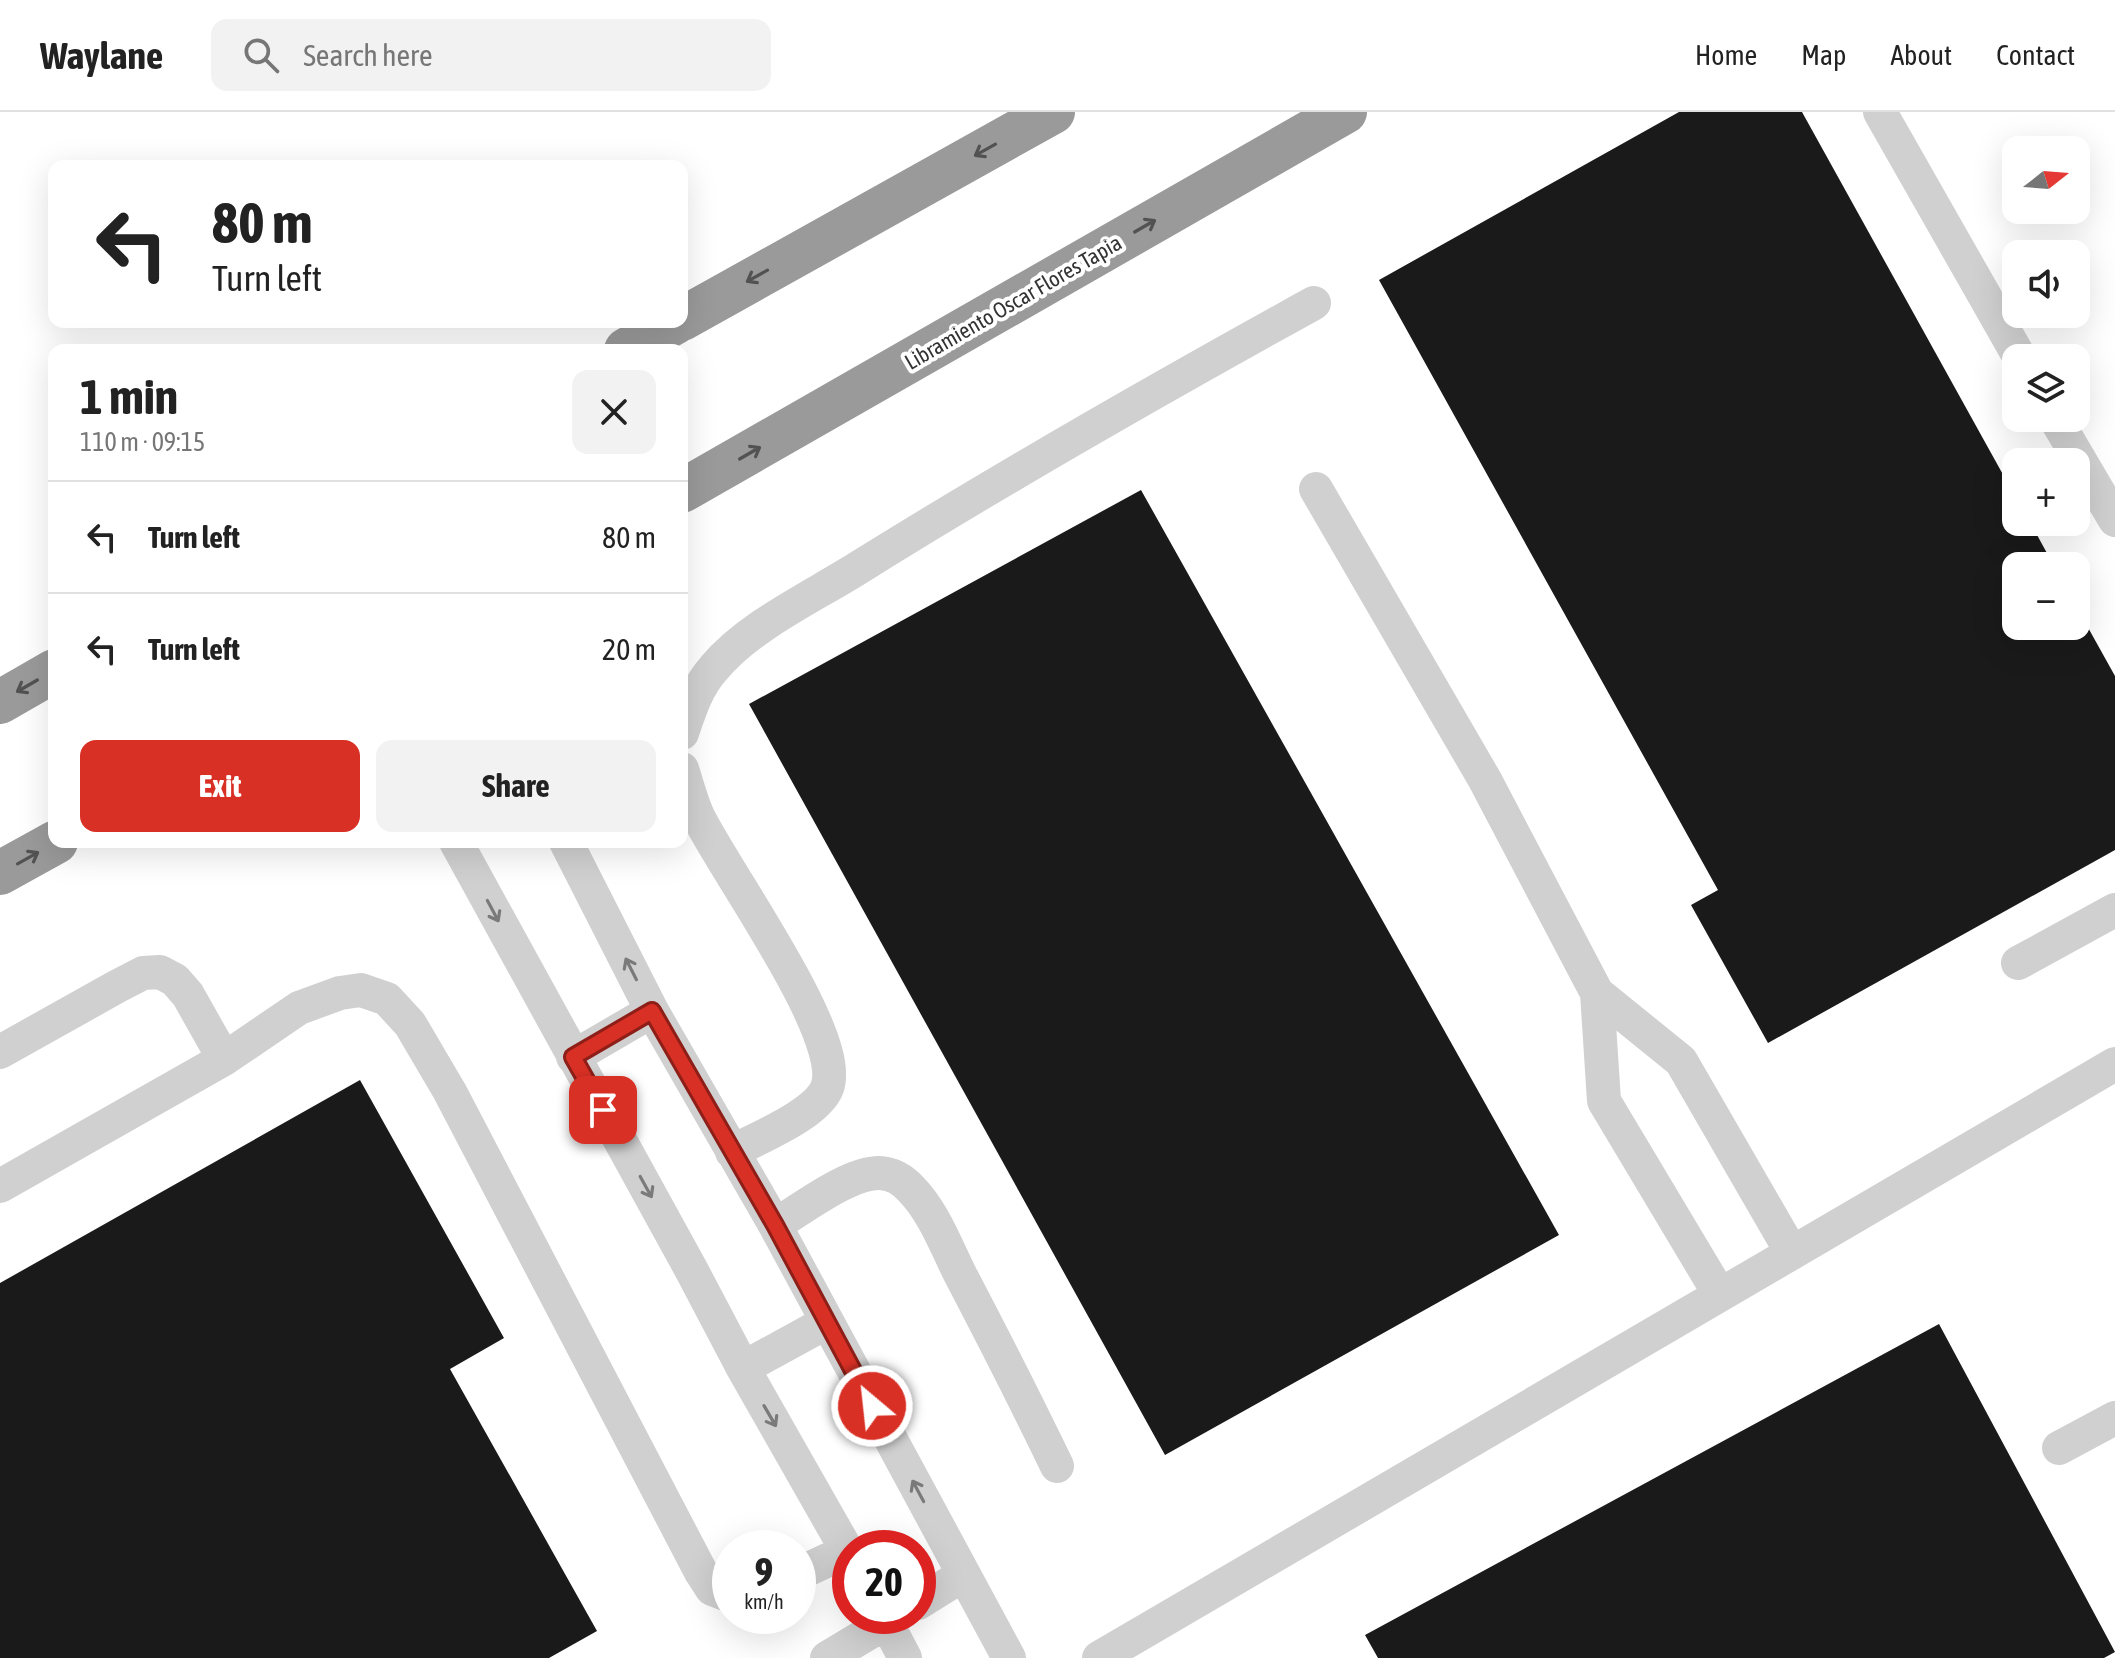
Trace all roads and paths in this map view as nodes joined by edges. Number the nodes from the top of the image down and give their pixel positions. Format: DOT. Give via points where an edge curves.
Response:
graph roads {
  1 [pos="1053,112"];
  2 [pos="1345,112"];
  3 [pos="1880,112"];
  4 [pos="1314,303"];
  5 [pos="688,316"];
  6 [pos="665,328"];
  7 [pos="637,344"];
  8 [pos="2012,344"];
  9 [pos="2063,432"];
  10 [pos="688,488"];
  11 [pos="1316,489"];
  12 [pos="2115,520"];
  13 [pos="48,674"];
  14 [pos="0,702"];
  15 [pos="688,715"];
  16 [pos="688,787"];
  17 [pos="48,846"];
  18 [pos="459,848"];
  19 [pos="569,848"];
  20 [pos="0,873"];
  21 [pos="2115,910"];
  22 [pos="2018,963"];
  23 [pos="1597,993"];
  24 [pos="652,1011"];
  25 [pos="0,1052"];
  26 [pos="573,1057"];
  27 [pos="224,1059"];
  28 [pos="2115,1064"];
  29 [pos="732,1152"];
  30 [pos="0,1186"];
  31 [pos="775,1225"];
  32 [pos="1792,1253"];
  33 [pos="1720,1295"];
  34 [pos="827,1322"];
  35 [pos="743,1368"];
  36 [pos="2115,1418"];
  37 [pos="2059,1448"];
  38 [pos="1057,1466"];
  39 [pos="835,1530"];
  40 [pos="963,1575"];
  41 [pos="712,1589"];
  42 [pos="936,1592"];
  43 [pos="864,1634"];
  44 [pos="895,1634"];
  45 [pos="827,1658"];
  46 [pos="905,1658"];
  47 [pos="1009,1658"];
  48 [pos="1099,1658"];
  1 -- 5 [label="highway, one-way"];
  10 -- 2 [label="highway, Libramiento Oscar Flores Tapia, one-way"];
  3 -- 8 [label="lane"];
  4 -- 15 [label="lane" via="937,519 752,633 714,668"];
  6 -- 7 [label="highway"];
  9 -- 12 [label="lane"];
  11 -- 23 [label="lane" via="1485,780"];
  13 -- 14 [label="highway, one-way"];
  16 -- 29 [label="lane" via="733,880 814,1019 830,1072 814,1107"];
  20 -- 17 [label="highway, one-way"];
  18 -- 26 [label="lane, one-way"];
  24 -- 19 [label="lane, one-way"];
  21 -- 22 [label="lane"];
  23 -- 32 [label="lane" via="1681,1061"];
  23 -- 33 [label="lane" via="1604,1101"];
  24 -- 26 [label="lane"];
  24 -- 29 [label="lane"];
  25 -- 27 [label="lane" via="143,973 160,972 188,995"];
  26 -- 35 [label="lane, one-way"];
  27 -- 30 [label="lane"];
  27 -- 41 [label="lane" via="299,1008 361,990 387,999 410,1024 450,1092"];
  28 -- 32 [label="lane"];
  29 -- 31 [label="lane"];
  31 -- 34 [label="lane"];
  31 -- 38 [label="lane" via="864,1175 896,1177 911,1188 954,1261"];
  32 -- 33 [label="lane"];
  33 -- 48 [label="lane"];
  34 -- 35 [label="lane"];
  40 -- 34 [label="lane, one-way"];
  35 -- 39 [label="lane, one-way"];
  36 -- 37 [label="lane"];
  40 -- 42 [label="lane"];
  40 -- 47 [label="lane"];
  43 -- 45 [label="lane"];
  44 -- 46 [label="lane"];
}
